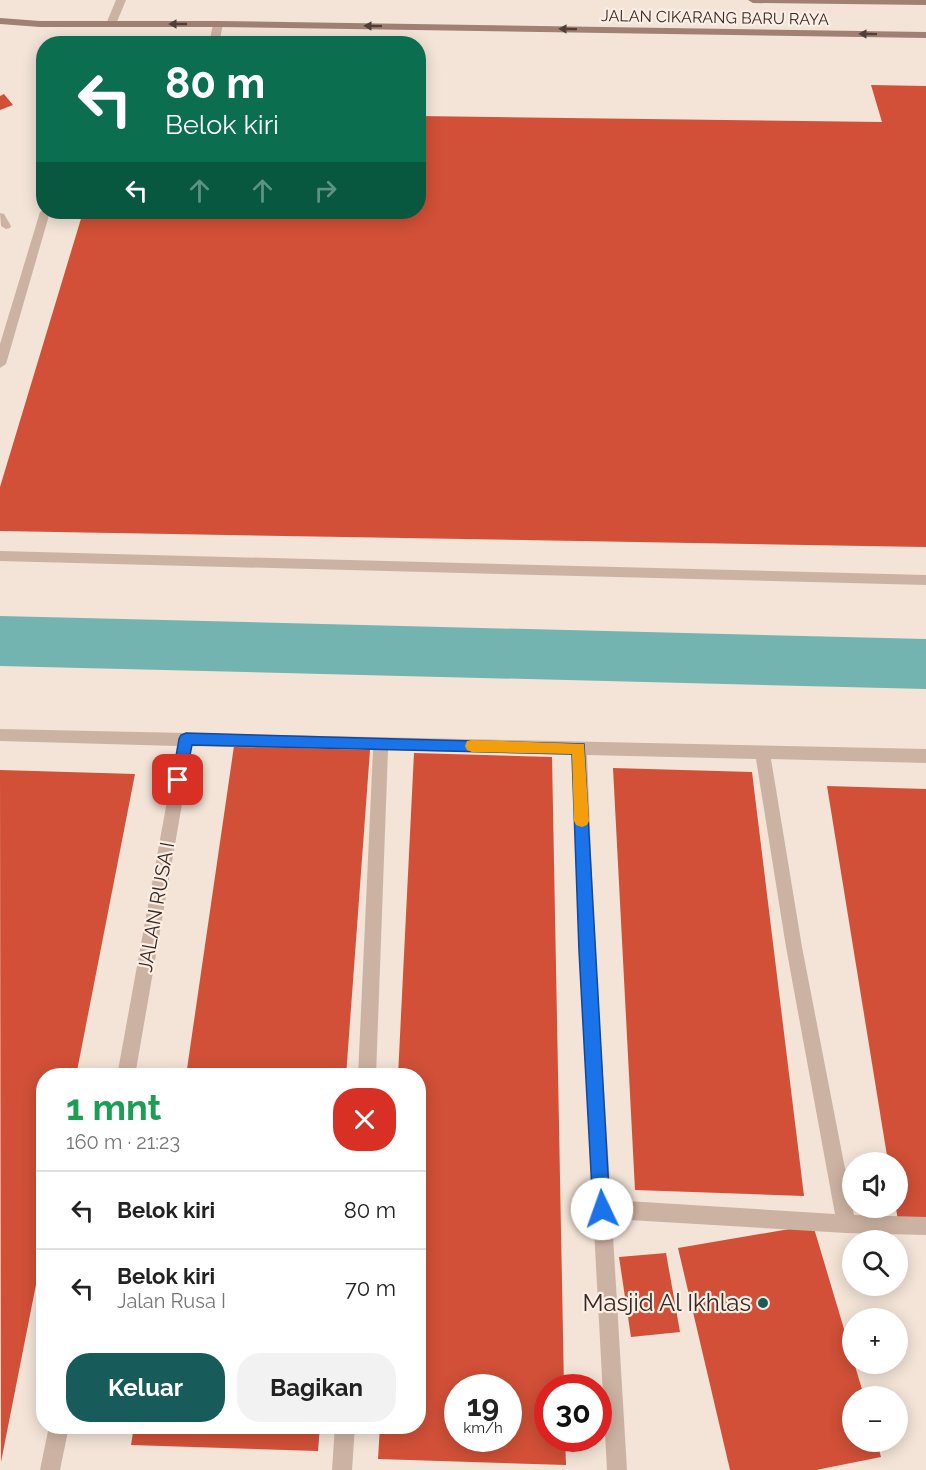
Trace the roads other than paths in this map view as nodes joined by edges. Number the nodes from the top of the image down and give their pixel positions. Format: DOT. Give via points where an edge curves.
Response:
graph roads {
  1 [pos="121,0"];
  2 [pos="753,0"];
  3 [pos="926,2"];
  4 [pos="0,21"];
  5 [pos="111,24"];
  6 [pos="218,24"];
  7 [pos="926,35"];
  8 [pos="216,36"];
  9 [pos="43,219"];
  10 [pos="0,364"];
  11 [pos="0,556"];
  12 [pos="926,580"];
  13 [pos="0,735"];
  14 [pos="186,739"];
  15 [pos="381,744"];
  16 [pos="579,748"];
  17 [pos="762,752"];
  18 [pos="926,756"];
  19 [pos="127,1068"];
  20 [pos="367,1068"];
  21 [pos="602,1209"];
  22 [pos="846,1224"];
  23 [pos="926,1226"];
  24 [pos="58,1434"];
  25 [pos="344,1434"];
  26 [pos="51,1470"];
  27 [pos="342,1470"];
  28 [pos="617,1470"];
  1 -- 5 [label="street"];
  2 -- 3 [label="main road, JALAN CIKARANG BARU RAYA"];
  4 -- 5 [label="main road, JALAN CIKARANG BARU RAYA"];
  6 -- 5 [label="main road, JALAN CIKARANG BARU RAYA, one-way"];
  7 -- 6 [label="main road, JALAN CIKARANG BARU RAYA, one-way"];
  6 -- 8 [label="street"];
  9 -- 10 [label="street"];
  11 -- 12 [label="street"];
  13 -- 14 [label="street"];
  14 -- 15 [label="street"];
  14 -- 19 [label="street, JALAN RUSA I"];
  15 -- 16 [label="street"];
  15 -- 20 [label="street"];
  16 -- 17 [label="street"];
  16 -- 21 [label="street" via="586,951"];
  17 -- 18 [label="street"];
  17 -- 22 [label="street"];
  21 -- 22 [label="street"];
  21 -- 28 [label="street"];
  22 -- 23 [label="street"];
  24 -- 26 [label="street"];
  25 -- 27 [label="street"];
}
